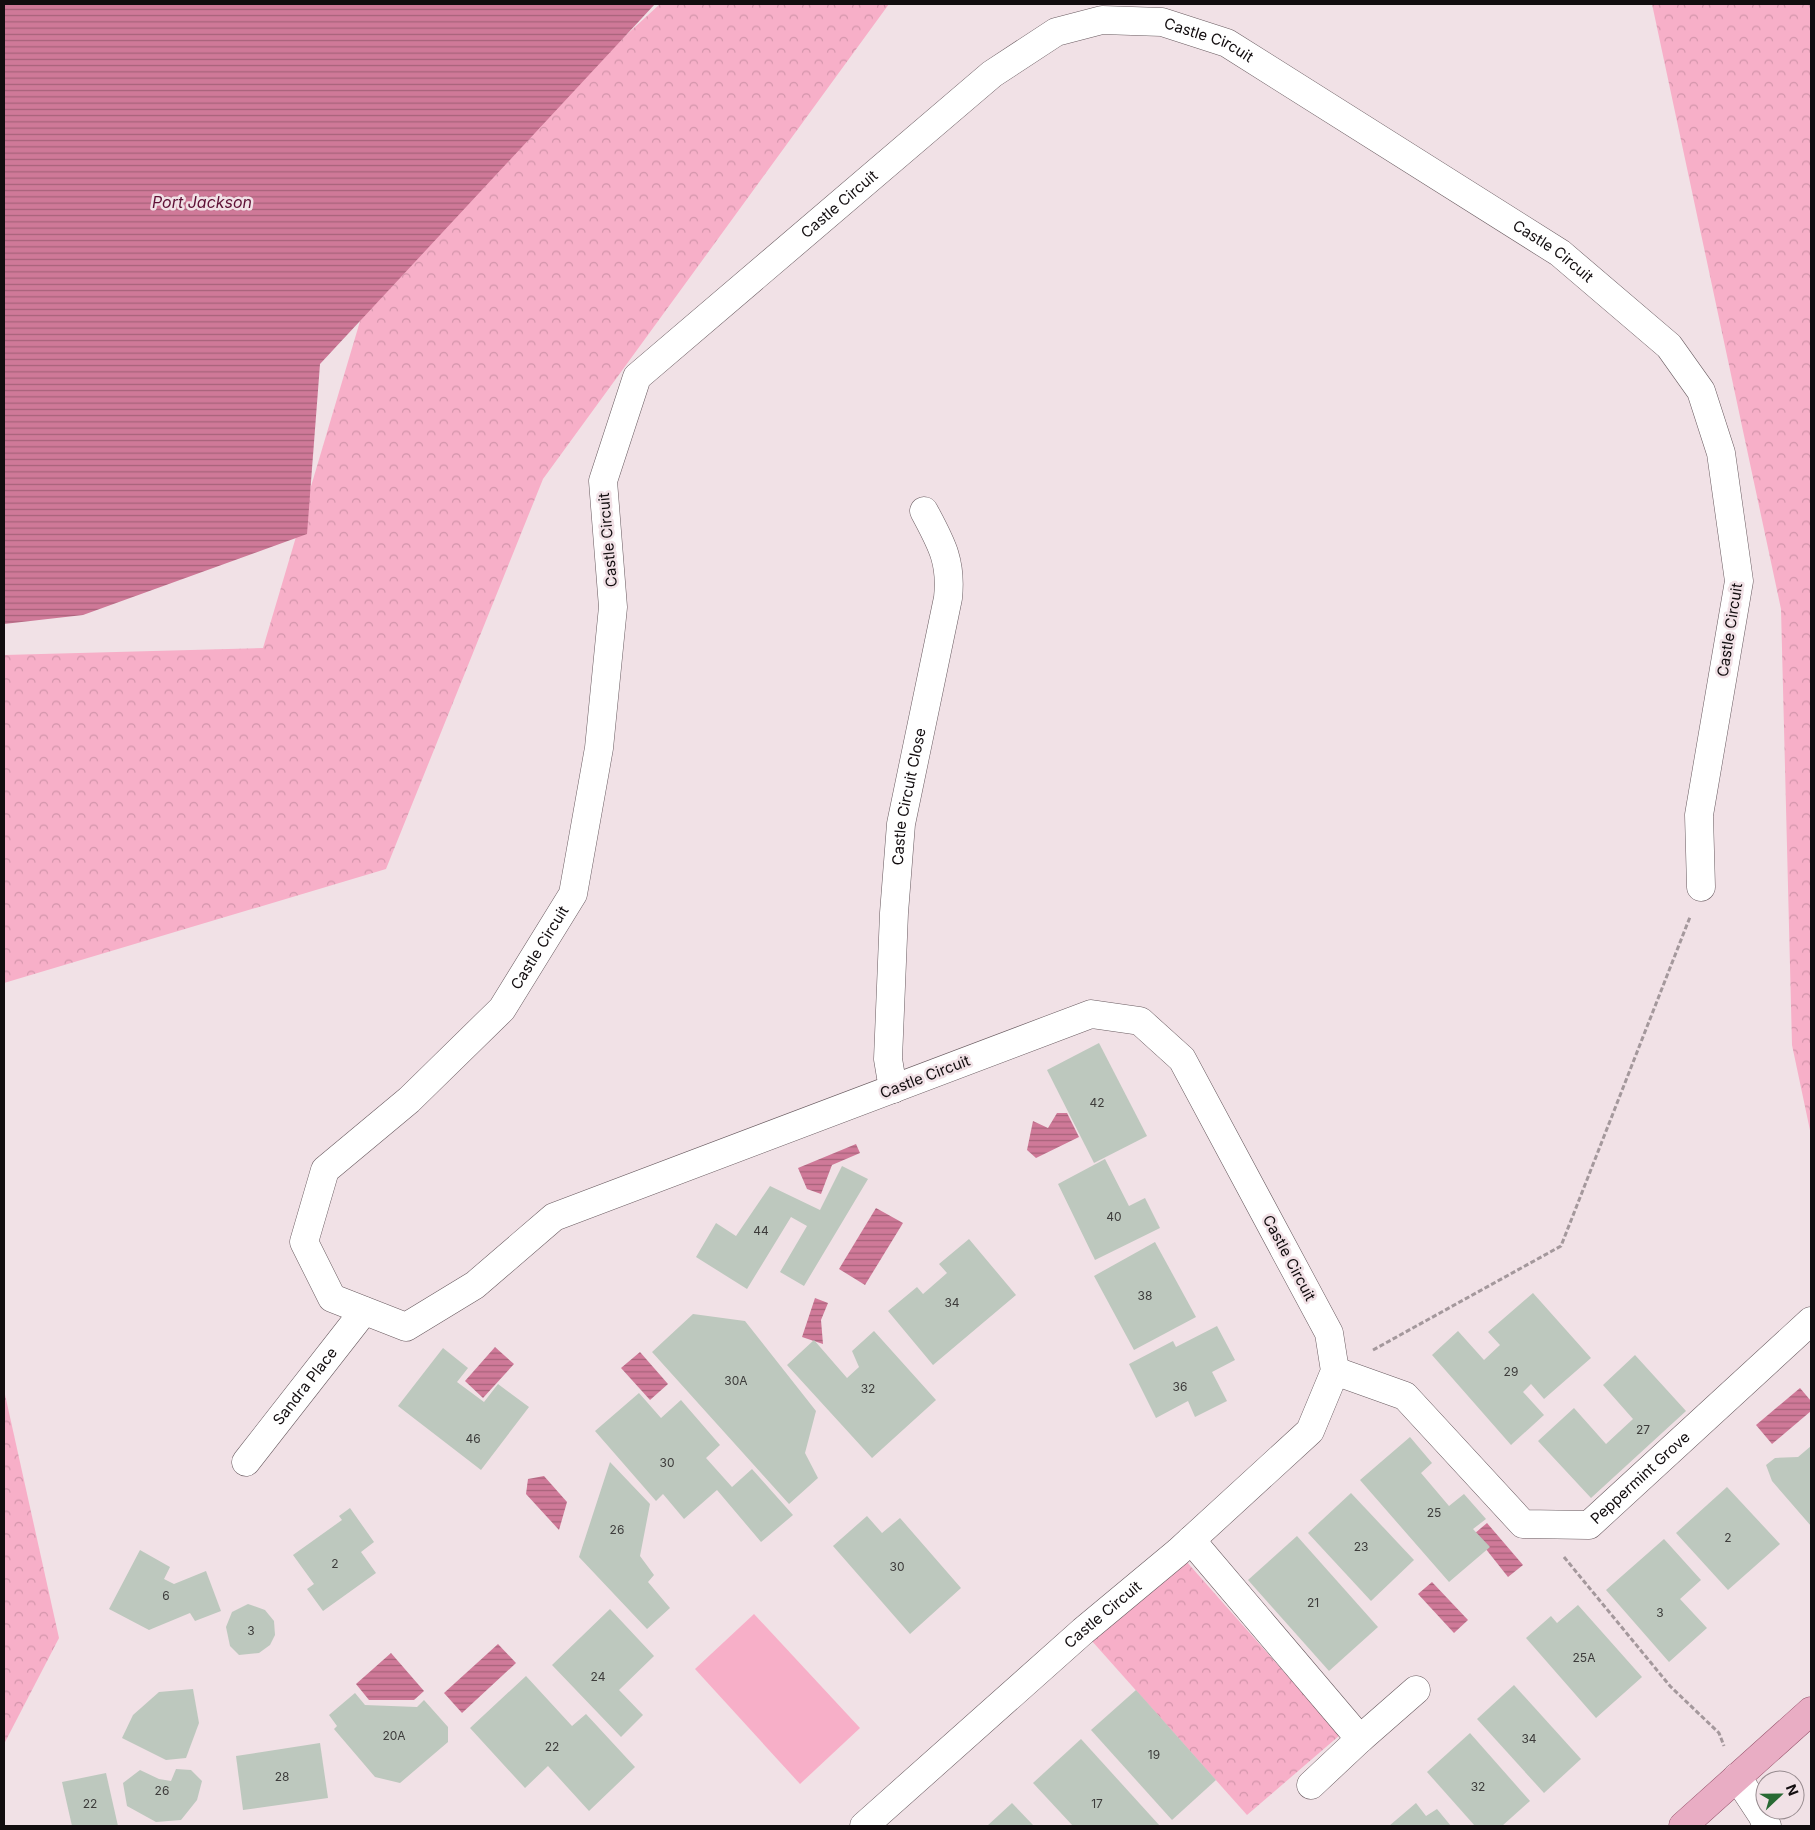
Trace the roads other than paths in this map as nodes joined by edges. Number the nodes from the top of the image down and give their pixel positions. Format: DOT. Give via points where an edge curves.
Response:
graph roads {
  1 [pos="924,511"];
  2 [pos="1701,887"];
  3 [pos="893,1089"];
  4 [pos="364,1311"];
  5 [pos="1811,1321"];
  6 [pos="1335,1371"];
  7 [pos="246,1462"];
  8 [pos="1191,1540"];
  9 [pos="1416,1690"];
  10 [pos="1811,1711"];
  11 [pos="1360,1738"];
  12 [pos="1737,1777"];
  13 [pos="1311,1784"];
  14 [pos="864,1826"];
  15 [pos="1683,1826"];
  16 [pos="1767,1826"];
  1 -- 3 [label="street, Castle Circuit Close" via="939,539 950,579 901,824 888,1059"];
  2 -- 4 [label="street, Castle Circuit" via="1699,815 1739,581 1721,453 1701,391 1669,346 1560,252 1227,43 1162,22 1102,20 1056,32 992,74 637,376 602,481 613,607 599,748 573,894 502,1009 409,1100 325,1170 304,1242 332,1298"];
  3 -- 4 [label="street, Castle Circuit" via="554,1217 474,1286 406,1327"];
  3 -- 6 [label="street, Castle Circuit" via="1092,1014 1140,1021 1182,1058 1329,1333"];
  4 -- 7 [label="street, Sandra Place"];
  5 -- 6 [label="street, Peppermint Grove" via="1589,1525 1523,1524 1405,1396"];
  6 -- 8 [label="street, Castle Circuit" via="1310,1431"];
  8 -- 11 [label="street"];
  8 -- 14 [label="street, Castle Circuit" via="1083,1631"];
  9 -- 11 [label="street"];
  10 -- 12 [label="main road"];
  11 -- 13 [label="street"];
  12 -- 15 [label="main road"];
  12 -- 16 [label="street"];
}
